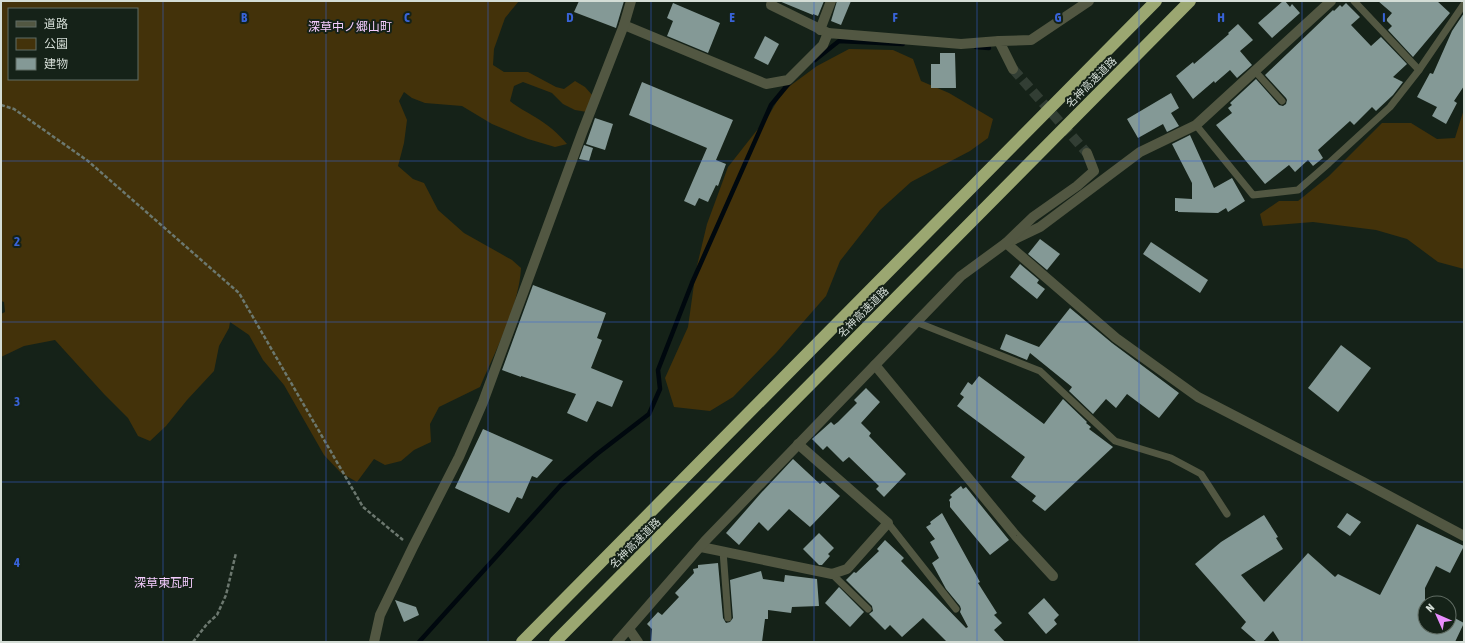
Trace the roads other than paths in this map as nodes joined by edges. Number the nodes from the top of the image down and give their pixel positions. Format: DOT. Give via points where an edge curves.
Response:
graph roads {
  1 [pos="631,1"];
  2 [pos="772,1"];
  3 [pos="832,1"];
  4 [pos="1089,1"];
  5 [pos="1156,1"];
  6 [pos="1190,1"];
  7 [pos="1331,1"];
  8 [pos="1354,1"];
  9 [pos="1464,4"];
  10 [pos="624,25"];
  11 [pos="824,32"];
  12 [pos="999,41"];
  13 [pos="1013,69"];
  14 [pos="1254,70"];
  15 [pos="1419,70"];
  16 [pos="1282,101"];
  17 [pos="1196,125"];
  18 [pos="1086,153"];
  19 [pos="1006,243"];
  20 [pos="916,322"];
  21 [pos="875,365"];
  22 [pos="798,444"];
  23 [pos="1227,514"];
  24 [pos="888,524"];
  25 [pos="1464,536"];
  26 [pos="701,547"];
  27 [pos="723,551"];
  28 [pos="832,574"];
  29 [pos="1053,576"];
  30 [pos="868,609"];
  31 [pos="956,609"];
  32 [pos="728,618"];
  33 [pos="628,629"];
  34 [pos="374,642"];
  35 [pos="522,642"];
  36 [pos="555,642"];
  37 [pos="617,642"];
  38 [pos="638,642"];
  1 -- 10 [label="street"];
  2 -- 11 [label="street" via="771,5"];
  3 -- 11 [label="street"];
  4 -- 12 [label="street" via="1031,40"];
  5 -- 35 [label="highway, 名神高速道路"];
  6 -- 36 [label="highway, 名神高速道路"];
  7 -- 14 [label="street"];
  8 -- 15 [label="lane"];
  9 -- 15 [label="lane"];
  10 -- 11 [label="street" via="766,84 788,80 823,45"];
  10 -- 34 [label="street" via="483,402 459,457 380,615"];
  11 -- 12 [label="street" via="961,44"];
  12 -- 13 [label="street"];
  14 -- 16 [label="lane"];
  14 -- 17 [label="street"];
  15 -- 17 [label="lane" via="1390,107 1298,190 1253,195"];
  17 -- 19 [label="street" via="1140,152 1040,227"];
  18 -- 19 [label="street" via="1094,170 1077,186 1033,217"];
  19 -- 20 [label="street" via="961,276"];
  19 -- 25 [label="street" via="1116,338 1198,397"];
  20 -- 21 [label="street"];
  20 -- 23 [label="lane" via="1040,371 1115,441 1171,458 1201,474"];
  21 -- 22 [label="street"];
  21 -- 29 [label="street" via="1016,536"];
  22 -- 24 [label="street"];
  22 -- 26 [label="street"];
  24 -- 28 [label="street" via="847,569"];
  24 -- 31 [label="lane"];
  26 -- 27 [label="street"];
  26 -- 33 [label="street"];
  27 -- 28 [label="street"];
  27 -- 32 [label="lane"];
  28 -- 30 [label="lane"];
  33 -- 37 [label="street"];
  33 -- 38 [label="street"];
}
